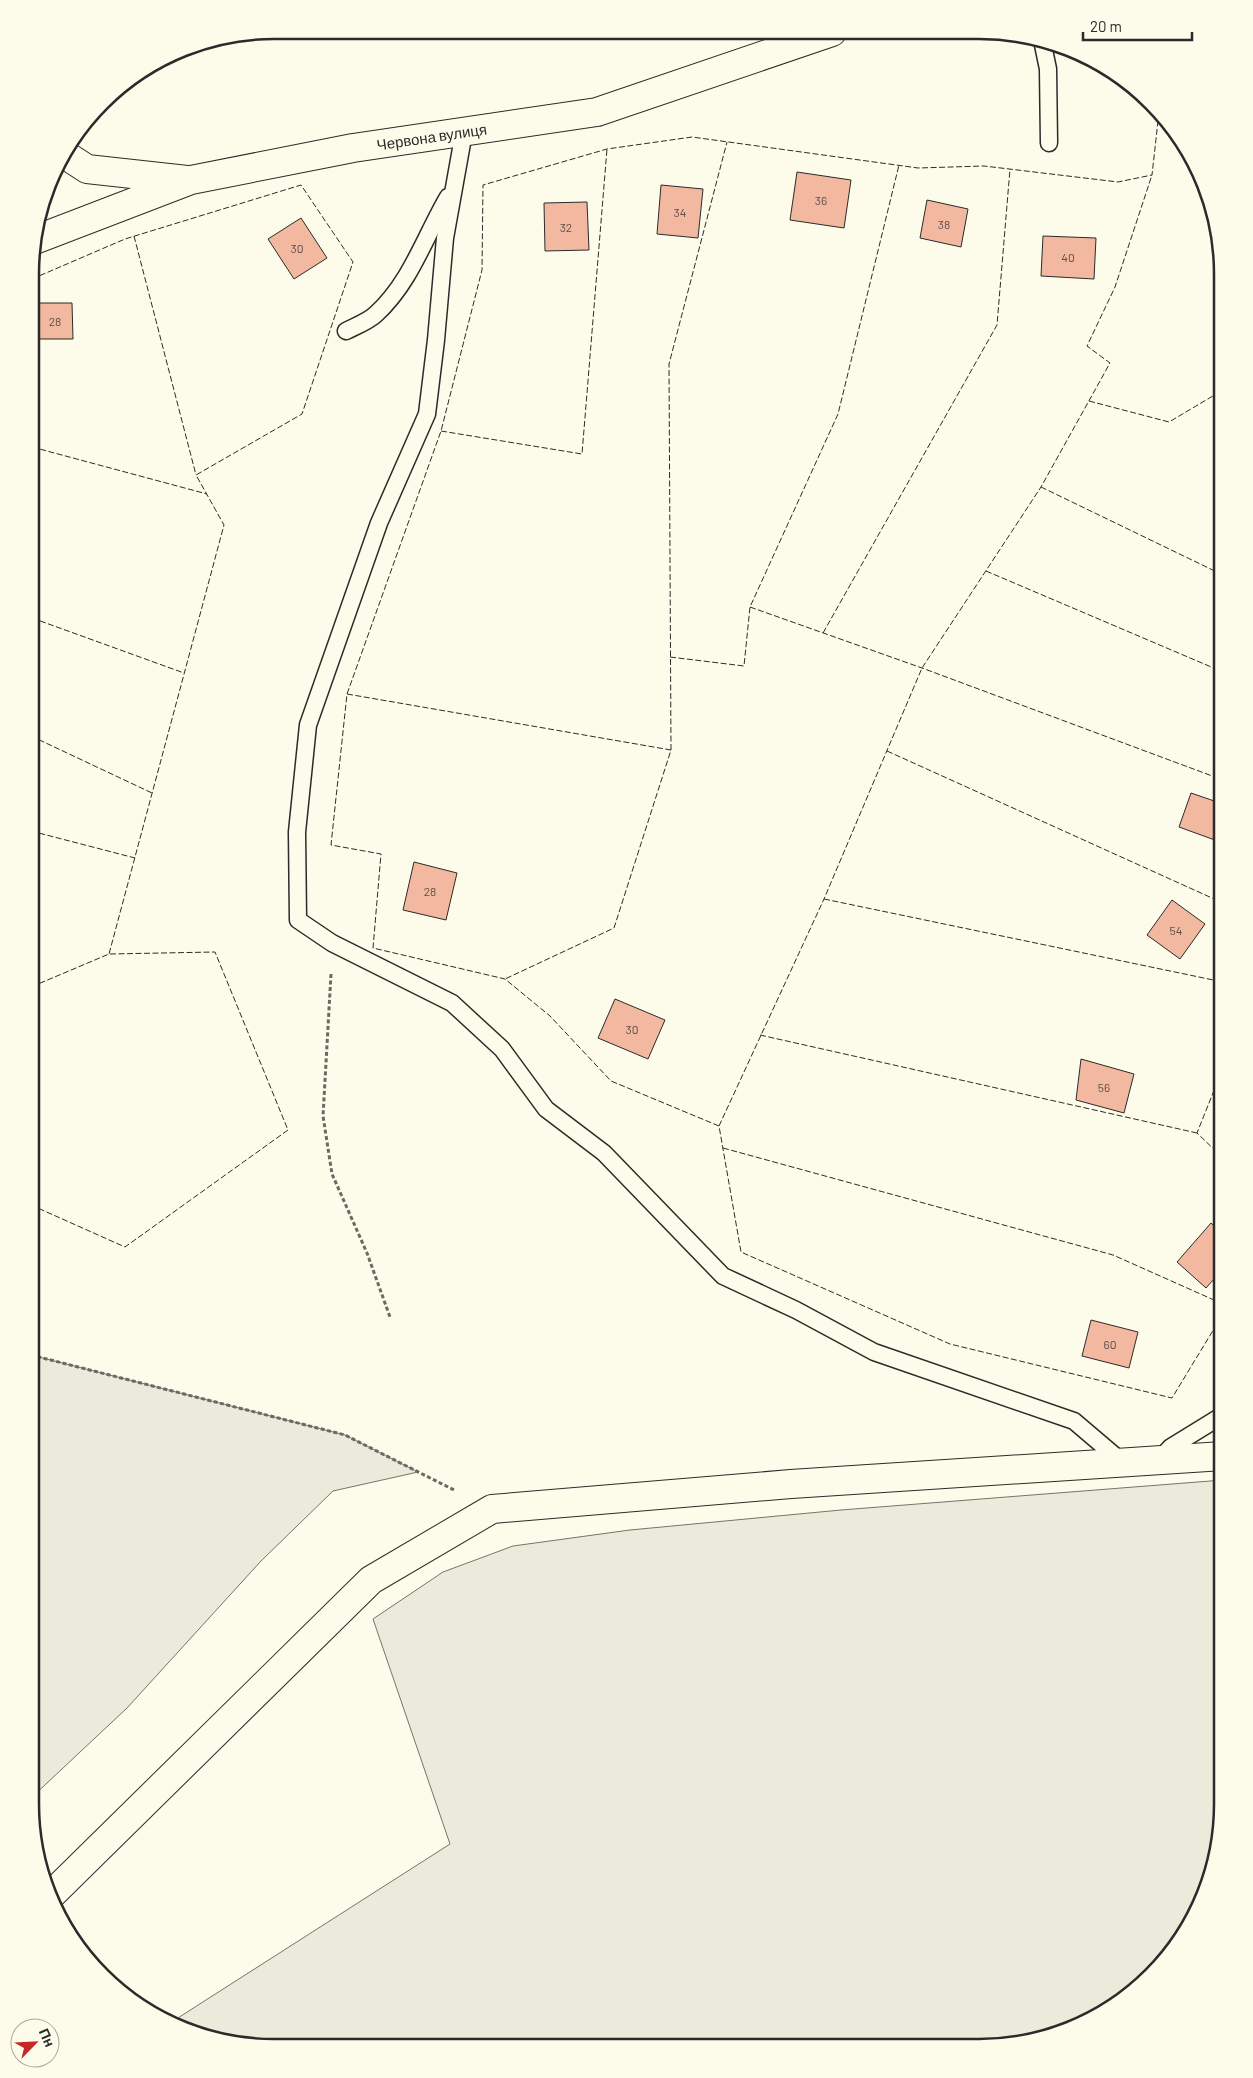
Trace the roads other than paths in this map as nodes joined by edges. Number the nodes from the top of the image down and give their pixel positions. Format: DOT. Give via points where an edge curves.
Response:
graph roads {
  1 [pos="811,39"];
  2 [pos="1044,48"];
  3 [pos="464,132"];
  4 [pos="1048,143"];
  5 [pos="69,157"];
  6 [pos="191,180"];
  7 [pos="454,187"];
  8 [pos="42,237"];
  9 [pos="346,331"];
  10 [pos="1214,1421"];
  11 [pos="1214,1456"];
  12 [pos="1160,1459"];
  13 [pos="1121,1461"];
  14 [pos="56,1891"];
  1 -- 3 [label="street, Червона вулиця" via="597,112"];
  2 -- 4 [label="lane" via="1048,69"];
  3 -- 6 [label="street, Червона вулиця" via="353,148"];
  3 -- 7 [label="lane"];
  5 -- 6 [label="street" via="87,169"];
  6 -- 8 [label="street, Червона вулиця"];
  7 -- 9 [label="lane" via="399,287 376,315"];
  7 -- 13 [label="lane" via="444,238 427,414 379,523 308,725 297,832 298,920 332,943 452,1003 502,1049 546,1109 604,1153 723,1276 874,1352 1074,1421"];
  10 -- 12 [label="lane" via="1171,1448"];
  11 -- 12 [label="street"];
  12 -- 13 [label="street"];
  13 -- 14 [label="street" via="492,1509 371,1580"];
}
